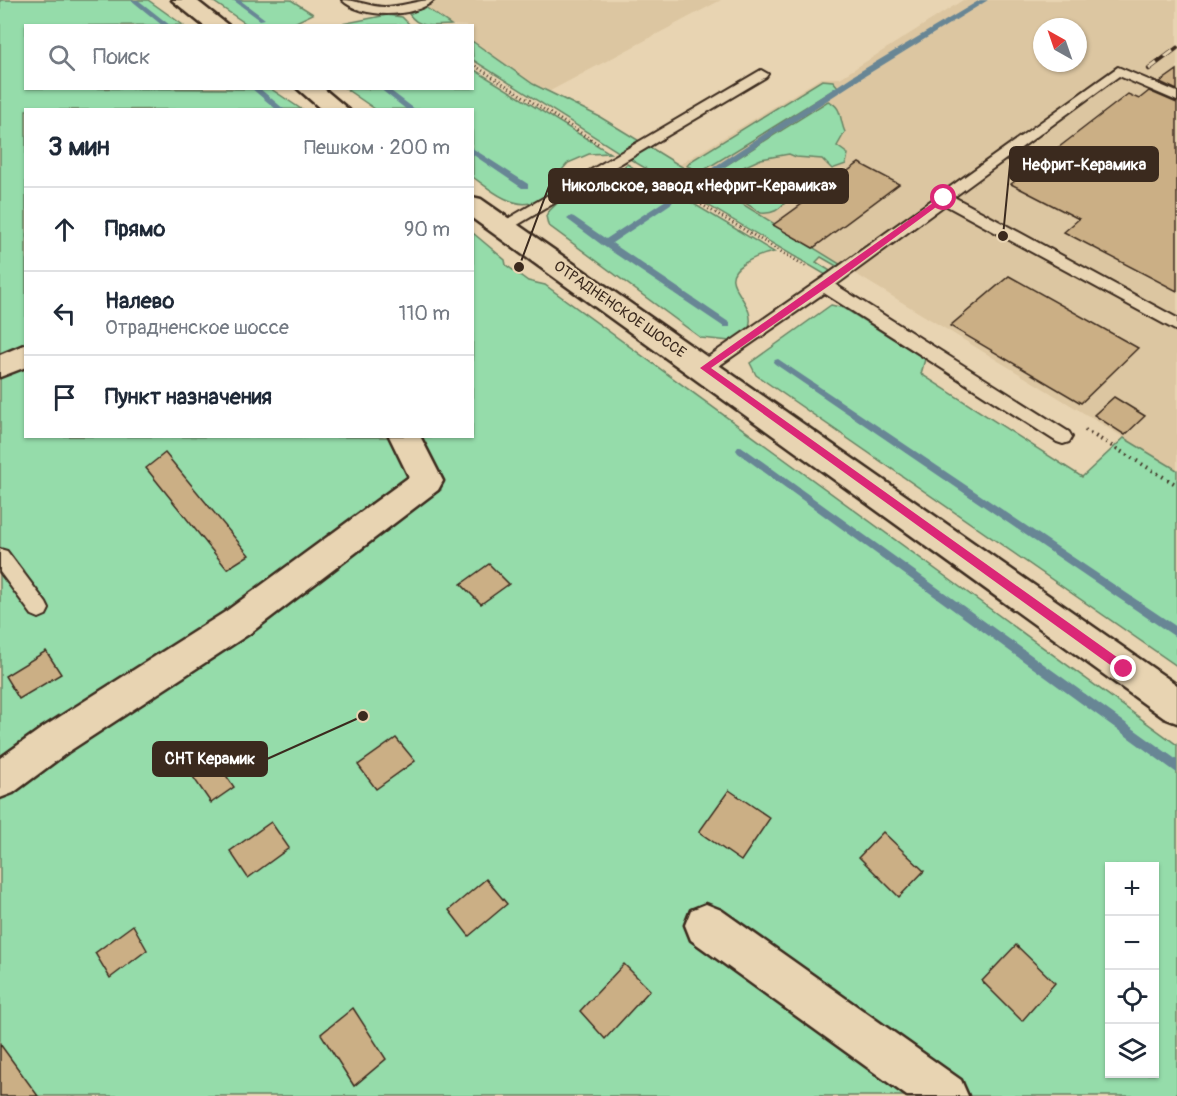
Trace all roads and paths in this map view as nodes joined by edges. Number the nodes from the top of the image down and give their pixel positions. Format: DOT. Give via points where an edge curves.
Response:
graph roads {
  1 [pos="182,0"];
  2 [pos="348,0"];
  3 [pos="428,0"];
  4 [pos="216,24"];
  5 [pos="761,75"];
  6 [pos="311,90"];
  7 [pos="1177,98"];
  8 [pos="335,108"];
  9 [pos="944,198"];
  10 [pos="474,206"];
  11 [pos="504,227"];
  12 [pos="824,285"];
  13 [pos="1177,325"];
  14 [pos="24,355"];
  15 [pos="0,368"];
  16 [pos="704,368"];
  17 [pos="1064,437"];
  18 [pos="405,438"];
  19 [pos="0,557"];
  20 [pos="39,609"];
  21 [pos="1177,706"];
  22 [pos="0,780"];
  23 [pos="706,925"];
  24 [pos="945,1096"];
  1 -- 4 [label="main road"];
  2 -- 3 [label="lane" via="358,6 392,11"];
  5 -- 11 [label="lane"];
  6 -- 8 [label="main road"];
  7 -- 9 [label="lane" via="1118,71"];
  9 -- 12 [label="lane"];
  9 -- 13 [label="lane"];
  10 -- 11 [label="main road, ОТРАДНЕНСКОЕ ШОССЕ"];
  11 -- 16 [label="main road, ОТРАДНЕНСКОЕ ШОССЕ"];
  12 -- 16 [label="lane"];
  12 -- 17 [label="lane"];
  14 -- 15 [label="main road"];
  16 -- 21 [label="main road, ОТРАДНЕНСКОЕ ШОССЕ"];
  18 -- 22 [label="main road" via="427,481 237,623"];
  19 -- 20 [label="lane"];
  23 -- 24 [label="main road"];
}
